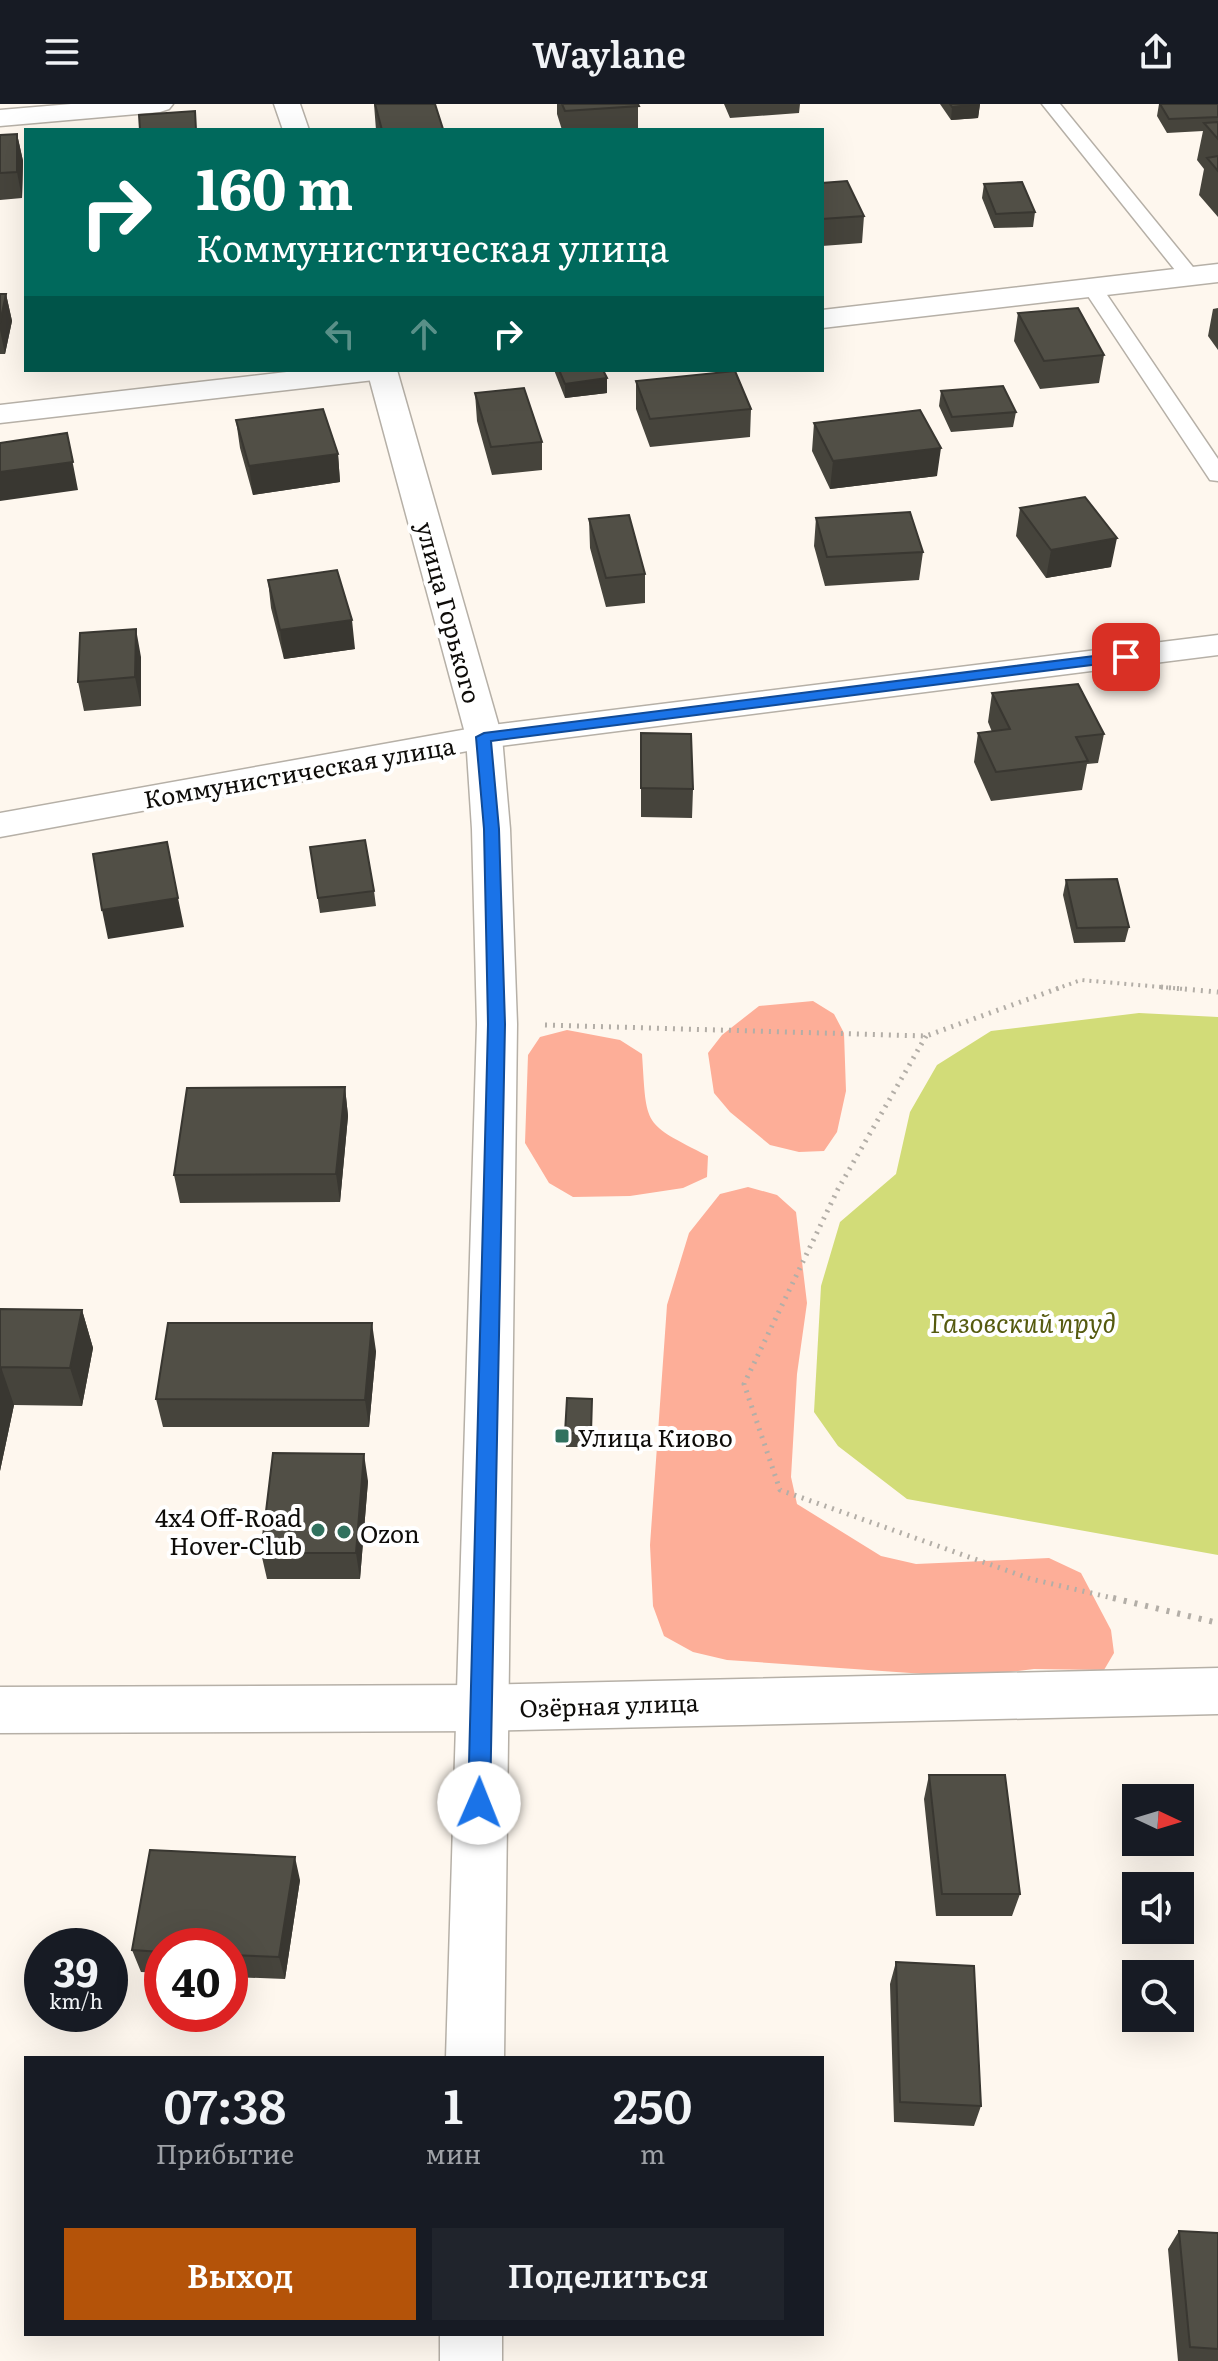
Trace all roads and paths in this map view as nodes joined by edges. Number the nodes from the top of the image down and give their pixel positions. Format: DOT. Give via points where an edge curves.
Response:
graph roads {
  1 [pos="160,104"];
  2 [pos="287,104"];
  3 [pos="1051,104"];
  4 [pos="0,118"];
  5 [pos="295,128"];
  6 [pos="1204,274"];
  7 [pos="1092,287"];
  8 [pos="824,319"];
  9 [pos="365,372"];
  10 [pos="383,372"];
  11 [pos="0,414"];
  12 [pos="1218,475"];
  13 [pos="1218,645"];
  14 [pos="484,737"];
  15 [pos="0,825"];
  16 [pos="1218,992"];
  17 [pos="497,1024"];
  18 [pos="926,1036"];
  19 [pos="1218,1623"];
  20 [pos="1218,1691"];
  21 [pos="480,1708"];
  22 [pos="0,1710"];
  23 [pos="475,2056"];
  24 [pos="471,2336"];
  25 [pos="471,2361"];
  1 -- 4 [label="street"];
  2 -- 5 [label="street"];
  3 -- 6 [label="lane"];
  6 -- 7 [label="street"];
  7 -- 8 [label="street"];
  7 -- 12 [label="lane"];
  9 -- 11 [label="street"];
  10 -- 14 [label="street, улица Горького"];
  13 -- 14 [label="street, Коммунистическая улица"];
  14 -- 15 [label="street, Коммунистическая улица"];
  14 -- 17 [label="street, улица Горького"];
  16 -- 18 [label="path" via="1081,980"];
  17 -- 18 [label="path"];
  17 -- 21 [label="street, улица Горького"];
  18 -- 19 [label="path" via="838,1189 744,1384 780,1490 1031,1579"];
  20 -- 21 [label="street, Озёрная улица"];
  21 -- 22 [label="street, Озёрная улица"];
  21 -- 23 [label="street, улица Горького"];
  24 -- 25 [label="street"];
}
